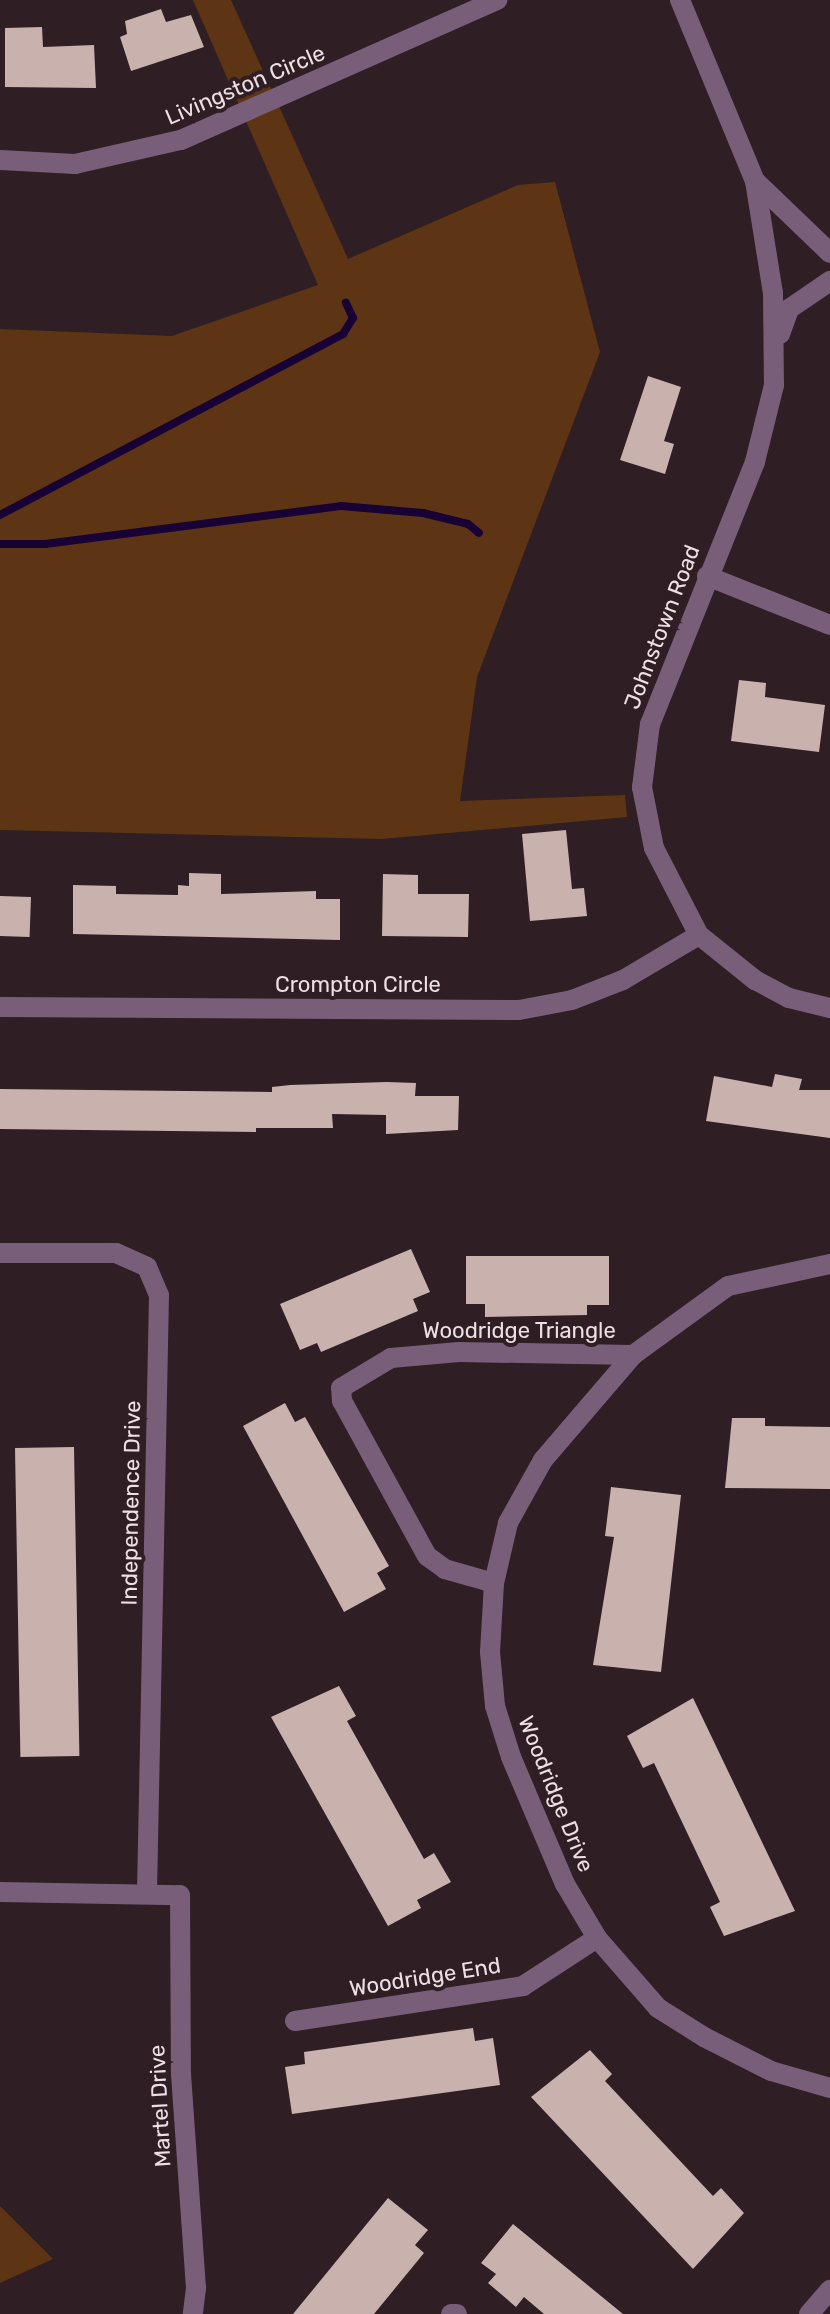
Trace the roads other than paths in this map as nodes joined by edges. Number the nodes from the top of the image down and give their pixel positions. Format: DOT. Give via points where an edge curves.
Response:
graph roads {
  1 [pos="497,0"];
  2 [pos="680,0"];
  3 [pos="0,160"];
  4 [pos="755,181"];
  5 [pos="830,253"];
  6 [pos="830,281"];
  7 [pos="777,342"];
  8 [pos="707,576"];
  9 [pos="830,625"];
  10 [pos="699,935"];
  11 [pos="0,1007"];
  12 [pos="830,1008"];
  13 [pos="0,1253"];
  14 [pos="830,1264"];
  15 [pos="633,1355"];
  16 [pos="494,1583"];
  17 [pos="0,1892"];
  18 [pos="147,1893"];
  19 [pos="597,1938"];
  20 [pos="295,2021"];
  21 [pos="830,2088"];
  22 [pos="830,2290"];
  23 [pos="193,2314"];
  24 [pos="451,2314"];
  25 [pos="457,2314"];
  26 [pos="809,2314"];
  1 -- 3 [label="street, Livingston Circle" via="181,140 75,164"];
  2 -- 4 [label="street"];
  4 -- 5 [label="street"];
  4 -- 7 [label="street, Johnstown Road"];
  6 -- 7 [label="street" via="789,309"];
  7 -- 8 [label="street, Johnstown Road" via="774,385 755,462"];
  8 -- 9 [label="street"];
  8 -- 10 [label="street, Johnstown Road" via="650,724 642,787 654,848"];
  10 -- 11 [label="street, Crompton Circle" via="623,980 572,1000 519,1010"];
  10 -- 12 [label="street, Johnstown Road" via="755,980 789,998"];
  13 -- 18 [label="street, Independence Drive" via="116,1253 147,1267 159,1295"];
  14 -- 15 [label="street, Woodridge Drive" via="728,1286"];
  15 -- 16 [label="street, Woodridge Drive" via="543,1460 508,1523"];
  15 -- 16 [label="street, Woodridge Triangle" via="459,1352 391,1358 341,1388 342,1401 427,1556 445,1569"];
  16 -- 19 [label="street, Woodridge Drive" via="490,1652 495,1706 565,1884"];
  17 -- 18 [label="street"];
  18 -- 23 [label="street, Martel Drive" via="180,1895 181,2074 196,2288"];
  19 -- 20 [label="street, Woodridge End" via="523,1986"];
  19 -- 21 [label="street, Woodridge Drive" via="658,2008 771,2071"];
  22 -- 26 [label="street"];
  24 -- 25 [label="street"];
}
